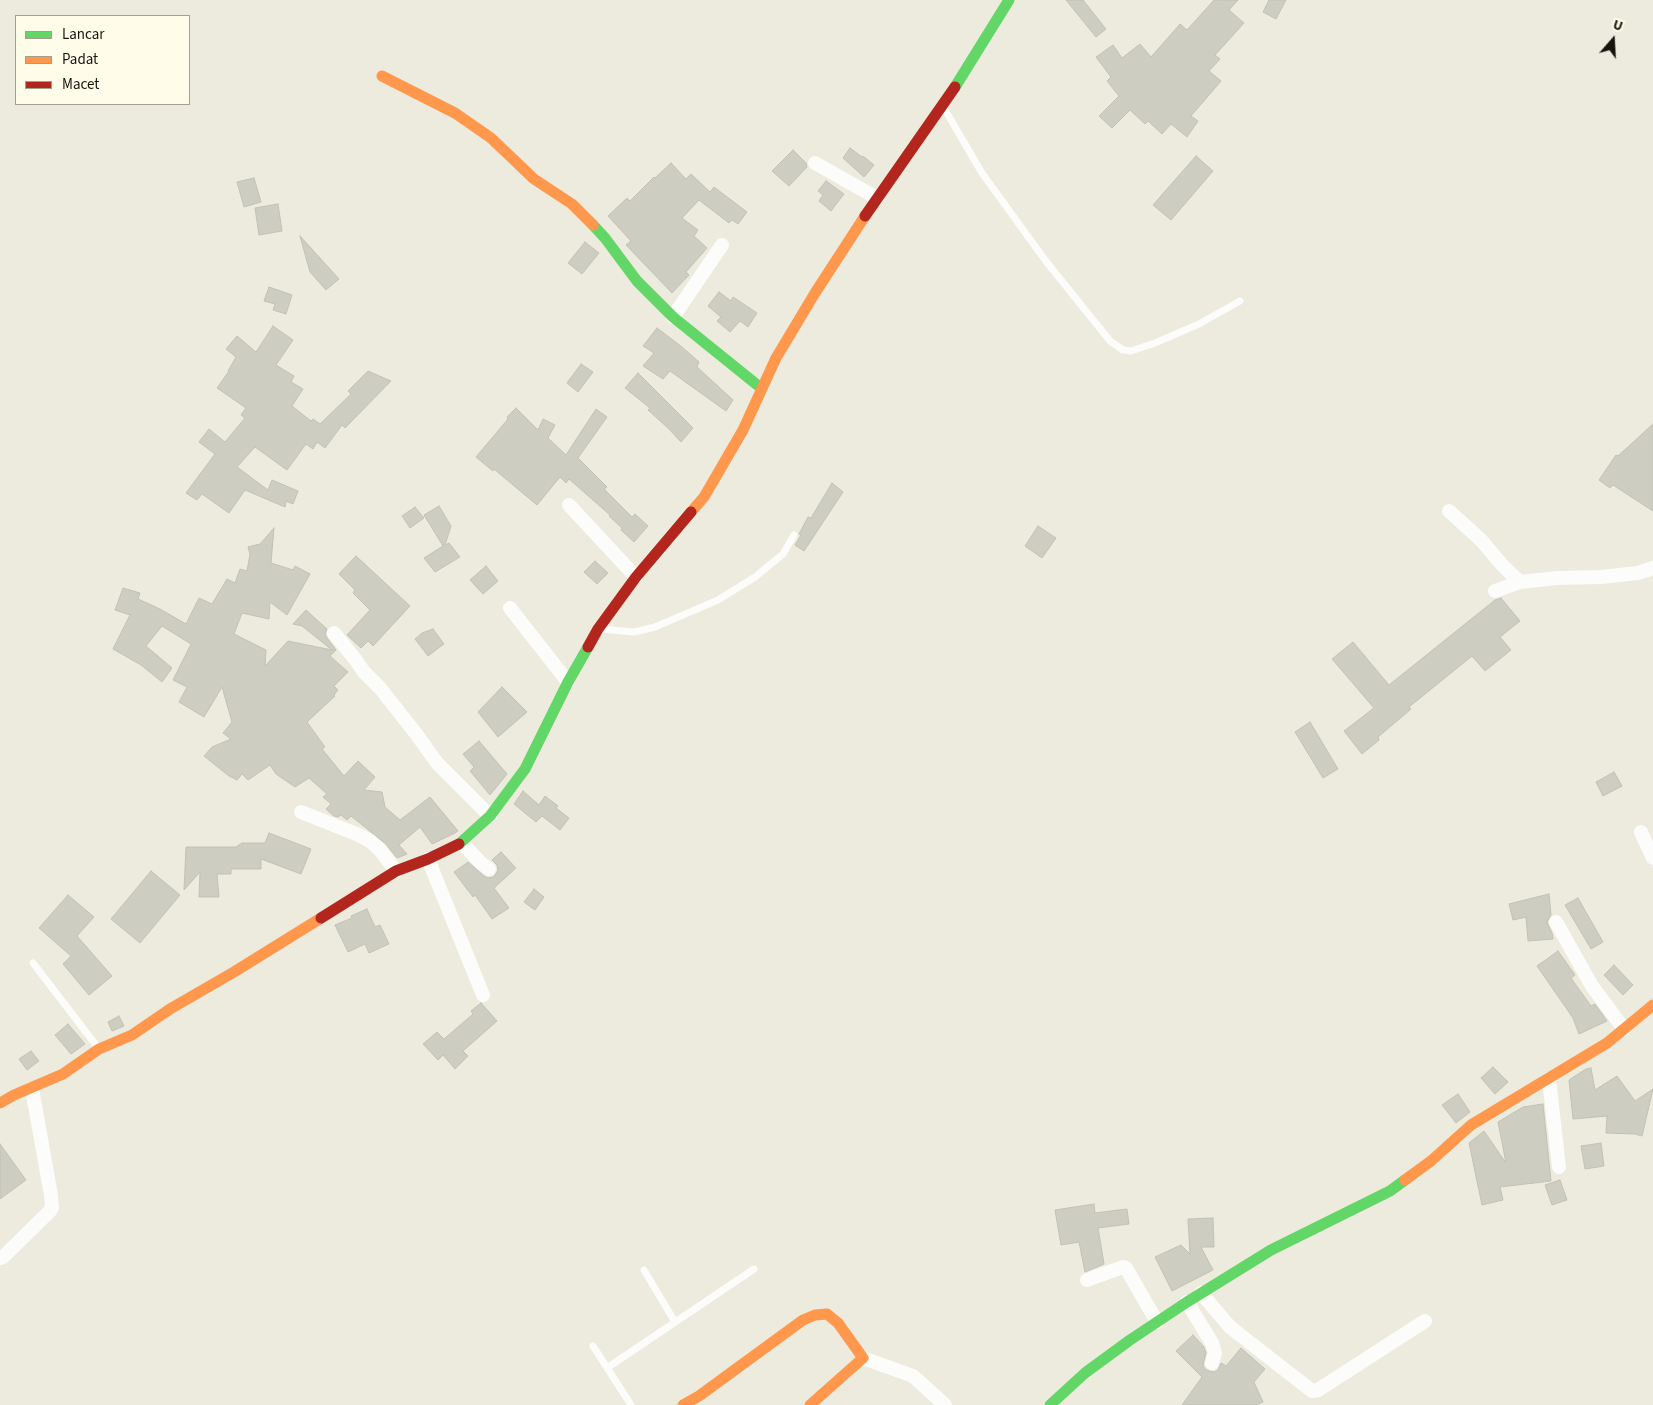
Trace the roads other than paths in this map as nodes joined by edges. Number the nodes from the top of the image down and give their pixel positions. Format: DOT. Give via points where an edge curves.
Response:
graph roads {
  1 [pos="1009,0"];
  2 [pos="382,76"];
  3 [pos="943,105"];
  4 [pos="815,163"];
  5 [pos="877,198"];
  6 [pos="722,245"];
  7 [pos="1240,301"];
  8 [pos="673,317"];
  9 [pos="760,388"];
  10 [pos="569,505"];
  11 [pos="1449,511"];
  12 [pos="794,535"];
  13 [pos="1653,568"];
  14 [pos="636,577"];
  15 [pos="1520,582"];
  16 [pos="1494,591"];
  17 [pos="510,608"];
  18 [pos="598,629"];
  19 [pos="334,633"];
  20 [pos="568,682"];
  21 [pos="301,812"];
  22 [pos="490,816"];
  23 [pos="1641,832"];
  24 [pos="462,843"];
  25 [pos="1653,858"];
  26 [pos="428,859"];
  27 [pos="489,869"];
  28 [pos="396,871"];
  29 [pos="1556,922"];
  30 [pos="33,963"];
  31 [pos="483,995"];
  32 [pos="1653,1005"];
  33 [pos="1624,1029"];
  34 [pos="99,1049"];
  35 [pos="1549,1079"];
  36 [pos="32,1089"];
  37 [pos="0,1103"];
  38 [pos="1559,1167"];
  39 [pos="0,1258"];
  40 [pos="754,1269"];
  41 [pos="644,1270"];
  42 [pos="1087,1280"];
  43 [pos="1201,1293"];
  44 [pos="1186,1302"];
  45 [pos="1425,1321"];
  46 [pos="675,1322"];
  47 [pos="1157,1322"];
  48 [pos="593,1346"];
  49 [pos="863,1358"];
  50 [pos="1212,1363"];
  51 [pos="607,1368"];
  52 [pos="630,1405"];
  53 [pos="683,1405"];
  54 [pos="810,1405"];
  55 [pos="945,1405"];
  56 [pos="1050,1405"];
  1 -- 3 [label="street"];
  2 -- 8 [label="street" via="454,113 491,138 534,179 572,204 605,238 637,281"];
  3 -- 5 [label="street"];
  3 -- 7 [label="lane" via="982,174 1039,252 1110,341 1122,350 1131,351 1155,344"];
  4 -- 5 [label="street"];
  5 -- 9 [label="street" via="815,293"];
  6 -- 8 [label="street"];
  8 -- 9 [label="street"];
  9 -- 14 [label="street" via="743,430 704,497"];
  10 -- 14 [label="street"];
  11 -- 15 [label="street"];
  12 -- 18 [label="lane" via="783,554 755,577 718,600 655,627 634,632"];
  13 -- 15 [label="street" via="1601,577"];
  14 -- 18 [label="street"];
  15 -- 16 [label="street"];
  17 -- 20 [label="street"];
  18 -- 20 [label="street"];
  19 -- 22 [label="street" via="437,763"];
  20 -- 22 [label="street" via="525,769"];
  21 -- 28 [label="street" via="370,841"];
  22 -- 24 [label="street"];
  23 -- 25 [label="street"];
  24 -- 26 [label="street"];
  24 -- 27 [label="street"];
  26 -- 28 [label="street"];
  26 -- 31 [label="street"];
  28 -- 34 [label="street" via="132,1034"];
  29 -- 33 [label="street" via="1592,986"];
  30 -- 34 [label="lane"];
  32 -- 33 [label="street"];
  33 -- 35 [label="street"];
  34 -- 36 [label="street" via="63,1074"];
  35 -- 38 [label="street"];
  35 -- 43 [label="street" via="1471,1125 1431,1161 1390,1191 1271,1250"];
  36 -- 37 [label="street"];
  36 -- 39 [label="street" via="52,1207"];
  40 -- 46 [label="lane"];
  41 -- 46 [label="lane"];
  42 -- 47 [label="street" via="1126,1268"];
  43 -- 44 [label="street"];
  43 -- 45 [label="street" via="1230,1328 1312,1391"];
  44 -- 47 [label="street"];
  44 -- 50 [label="street" via="1212,1343 1215,1353"];
  46 -- 51 [label="lane"];
  47 -- 56 [label="street" via="1085,1374"];
  48 -- 51 [label="lane"];
  49 -- 53 [label="street" via="838,1322 827,1314 815,1315"];
  49 -- 54 [label="street"];
  49 -- 55 [label="street" via="913,1376"];
  51 -- 52 [label="lane"];
}
